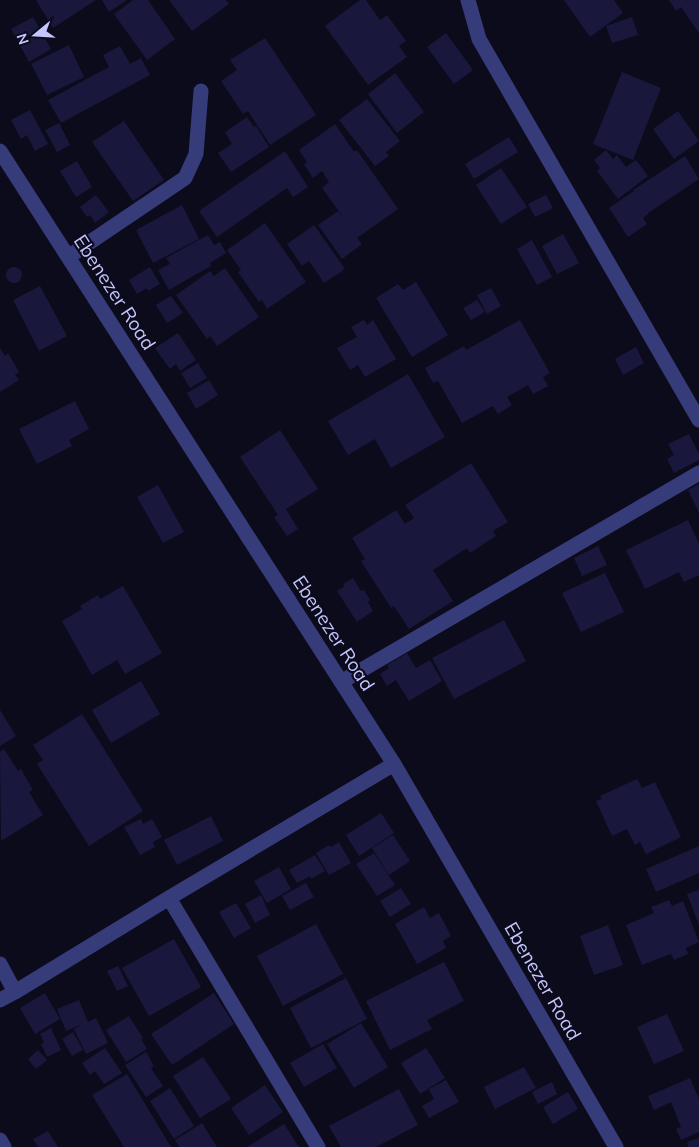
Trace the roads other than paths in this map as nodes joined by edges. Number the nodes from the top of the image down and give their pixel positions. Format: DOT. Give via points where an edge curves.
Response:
graph roads {
  1 [pos="468,0"];
  2 [pos="201,91"];
  3 [pos="0,151"];
  4 [pos="68,257"];
  5 [pos="699,420"];
  6 [pos="699,473"];
  7 [pos="342,682"];
  8 [pos="394,764"];
  9 [pos="169,898"];
  10 [pos="0,964"];
  11 [pos="15,992"];
  12 [pos="0,1000"];
  13 [pos="0,1140"];
  14 [pos="4,1147"];
  15 [pos="318,1147"];
  16 [pos="616,1147"];
  1 -- 5 [label="street" via="478,39"];
  2 -- 4 [label="street" via="196,154 185,178"];
  3 -- 4 [label="street, Ebenezer Road"];
  4 -- 7 [label="street, Ebenezer Road"];
  6 -- 7 [label="street"];
  7 -- 8 [label="street, Ebenezer Road"];
  8 -- 9 [label="street"];
  8 -- 16 [label="street, Ebenezer Road"];
  9 -- 11 [label="street"];
  9 -- 15 [label="street"];
  10 -- 11 [label="street"];
  11 -- 12 [label="street"];
  13 -- 14 [label="street"];
}
